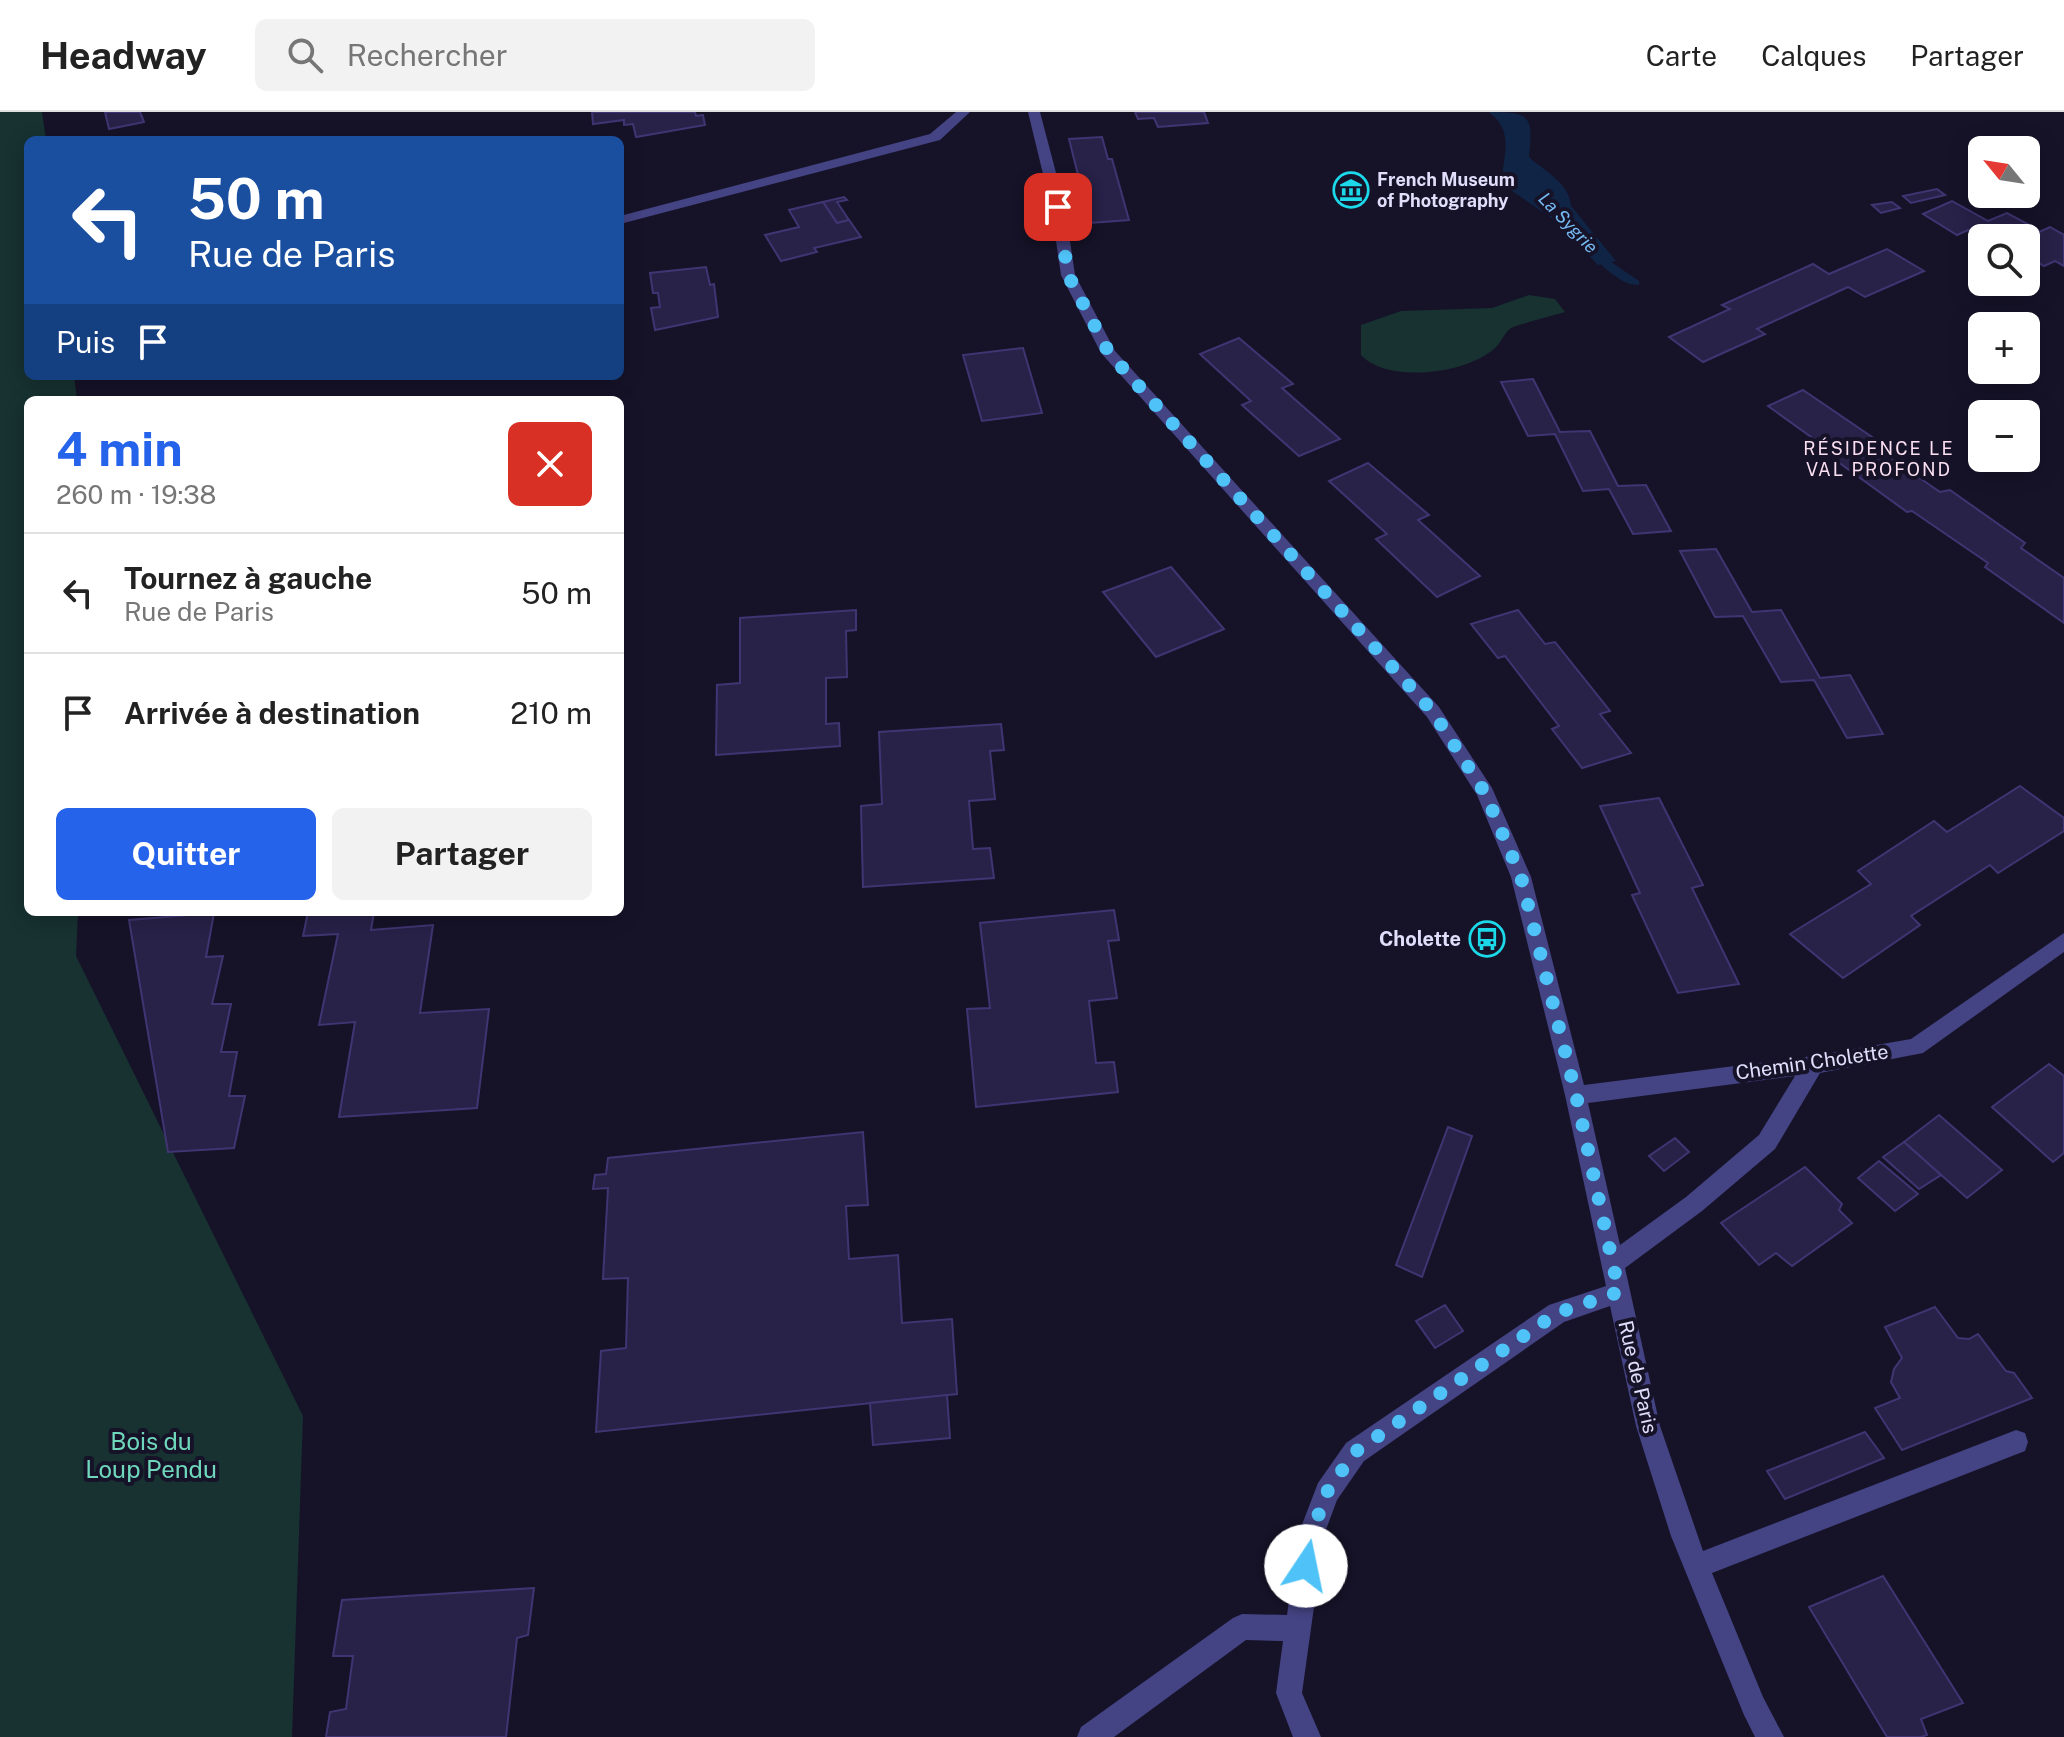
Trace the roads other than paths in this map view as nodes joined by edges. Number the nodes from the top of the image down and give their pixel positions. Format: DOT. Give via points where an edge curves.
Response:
graph roads {
  1 [pos="964,112"];
  2 [pos="1034,112"];
  3 [pos="624,219"];
  4 [pos="2064,941"];
  5 [pos="1813,1065"];
  6 [pos="1576,1095"];
  7 [pos="1612,1264"];
  8 [pos="1619,1292"];
  9 [pos="2016,1442"];
  10 [pos="1696,1566"];
  11 [pos="1297,1628"];
  12 [pos="1091,1737"];
  13 [pos="1307,1737"];
  14 [pos="1770,1737"];
  1 -- 3 [label="street" via="935,137"];
  2 -- 6 [label="street, Rue de Paris" via="1058,207 1068,275 1109,353 1433,712 1485,793 1521,877"];
  4 -- 5 [label="street, Chemin Cholette" via="1916,1047"];
  5 -- 6 [label="street, Chemin Cholette"];
  5 -- 7 [label="street" via="1767,1142"];
  6 -- 7 [label="street, Rue de Paris"];
  7 -- 8 [label="street, Rue de Paris"];
  8 -- 10 [label="street, Rue de Paris" via="1648,1426"];
  8 -- 11 [label="street" via="1557,1313 1355,1452 1327,1492 1311,1535"];
  9 -- 10 [label="street"];
  10 -- 14 [label="street, Rue de Paris"];
  11 -- 12 [label="street" via="1242,1627"];
  11 -- 13 [label="street" via="1289,1693"];
}
